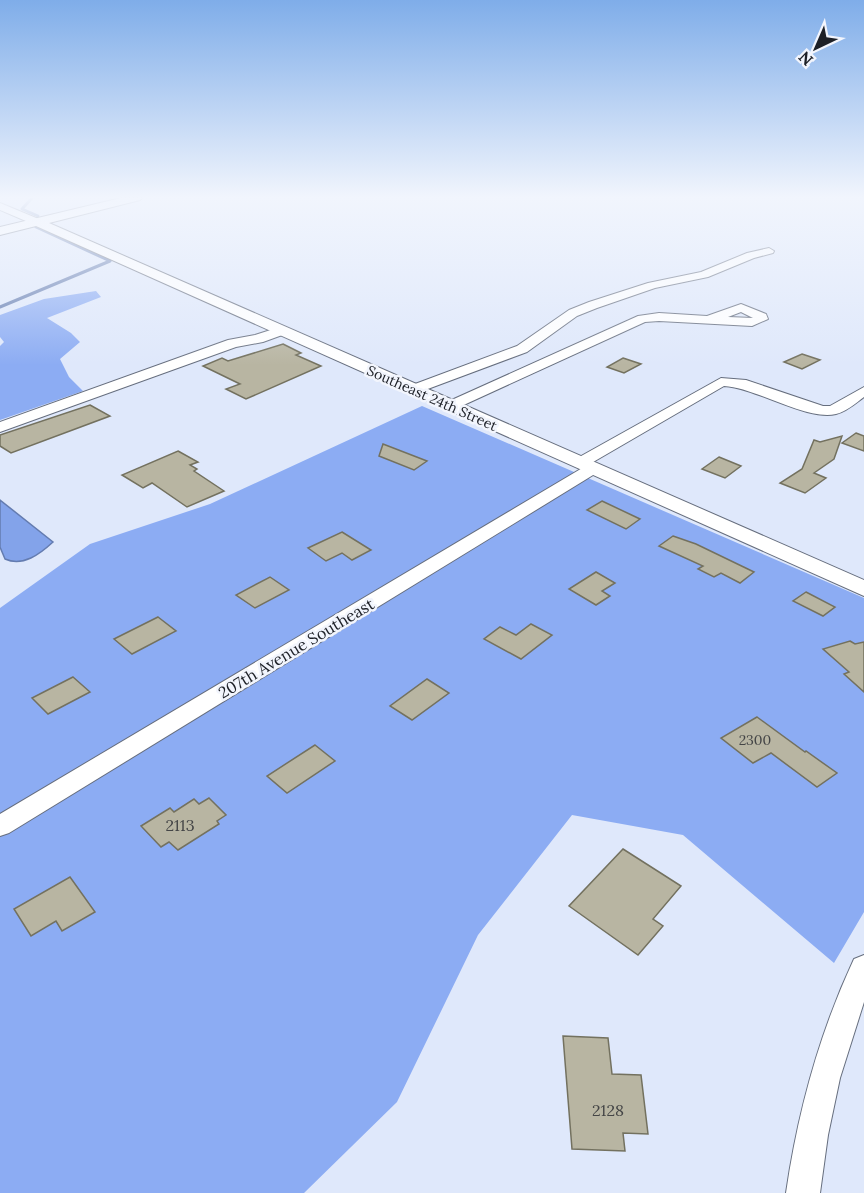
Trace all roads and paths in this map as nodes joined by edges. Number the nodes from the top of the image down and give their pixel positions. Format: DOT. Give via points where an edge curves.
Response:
graph roads {
  1 [pos="108,254"];
  2 [pos="757,254"];
  3 [pos="710,319"];
  4 [pos="280,331"];
  5 [pos="412,390"];
  6 [pos="864,391"];
  7 [pos="450,406"];
  8 [pos="0,427"];
  9 [pos="586,466"];
  10 [pos="864,589"];
  11 [pos="0,826"];
  12 [pos="864,968"];
  13 [pos="803,1193"];
  1 -- 4 [label="street, Southeast 24th Street"];
  2 -- 5 [label="street" via="704,275 652,285 593,304 573,313 522,349"];
  3 -- 7 [label="street" via="642,319"];
  4 -- 5 [label="street, Southeast 24th Street"];
  4 -- 8 [label="street" via="233,343"];
  5 -- 7 [label="street, Southeast 24th Street"];
  6 -- 9 [label="street, 207th Avenue Southeast" via="834,410 822,411 741,383 721,382"];
  7 -- 9 [label="street, Southeast 24th Street"];
  9 -- 10 [label="street, Southeast 24th Street"];
  9 -- 11 [label="street, 207th Avenue Southeast"];
  12 -- 13 [label="street" via="835,1038 811,1130"];
}
